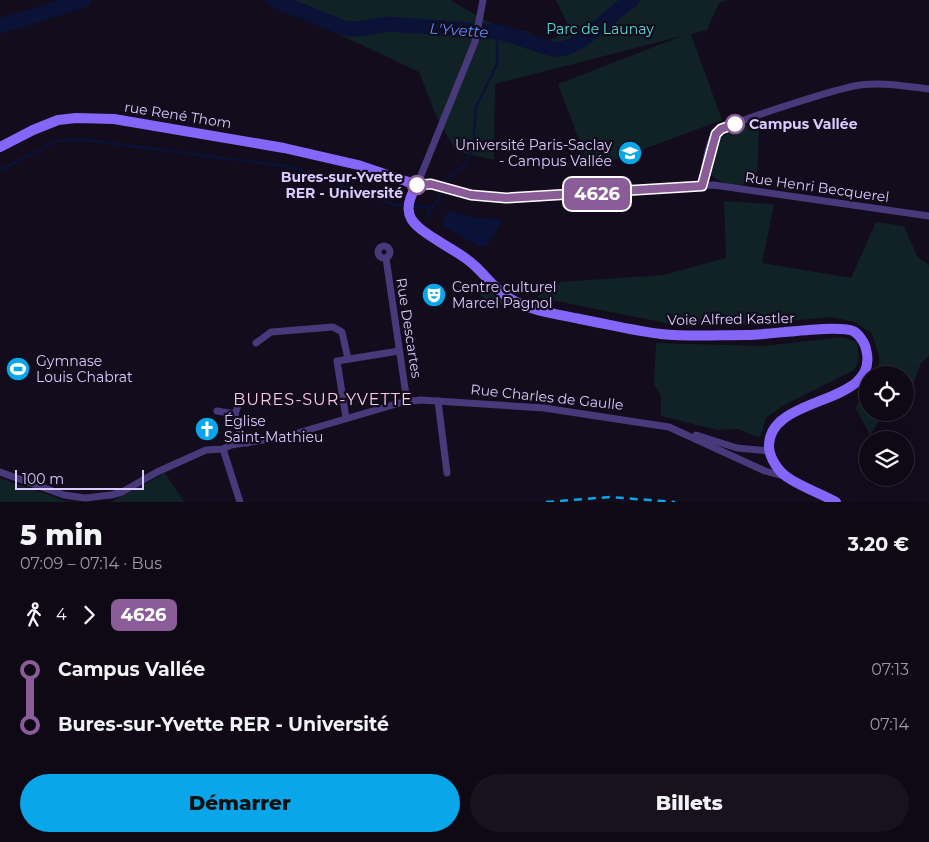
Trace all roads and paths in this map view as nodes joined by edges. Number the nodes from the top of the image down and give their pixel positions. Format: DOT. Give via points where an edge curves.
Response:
graph roads {
  1 [pos="483,0"];
  2 [pos="929,90"];
  3 [pos="0,147"];
  4 [pos="417,185"];
  5 [pos="702,186"];
  6 [pos="929,216"];
  7 [pos="386,258"];
  8 [pos="256,343"];
  9 [pos="400,351"];
  10 [pos="348,359"];
  11 [pos="240,400"];
  12 [pos="438,401"];
  13 [pos="405,402"];
  14 [pos="217,410"];
  15 [pos="235,414"];
  16 [pos="346,418"];
  17 [pos="686,433"];
  18 [pos="247,443"];
  19 [pos="223,450"];
  20 [pos="769,451"];
  21 [pos="0,472"];
  22 [pos="447,473"];
  23 [pos="786,477"];
  24 [pos="240,502"];
  25 [pos="836,502"];
  1 -- 4 [label="street" via="474,42"];
  2 -- 5 [label="street" via="904,84 856,85 721,129 711,146"];
  3 -- 4 [label="main road, rue René Thom" via="58,120 107,118 251,140 355,164"];
  4 -- 5 [label="street, Rue Henri Becquerel" via="442,187 488,198"];
  4 -- 20 [label="main road, Voie Alfred Kastler" via="408,206 412,221 466,258 510,299 534,309 660,334 761,335 837,328 853,331 865,345 868,355 863,374 837,394 778,422 770,434"];
  5 -- 6 [label="street, Rue Henri Becquerel" via="724,186"];
  7 -- 9 [label="street, Rue Descartes"];
  8 -- 10 [label="street" via="272,332 333,327 342,332"];
  9 -- 10 [label="street"];
  9 -- 13 [label="street, Rue Descartes"];
  10 -- 16 [label="street" via="337,360"];
  11 -- 15 [label="street"];
  12 -- 13 [label="street, Rue Charles de Gaulle"];
  12 -- 17 [label="street, Rue Charles de Gaulle" via="544,408 650,423"];
  12 -- 22 [label="street"];
  13 -- 16 [label="street, Rue Charles de Gaulle"];
  14 -- 15 [label="street"];
  15 -- 18 [label="street" via="241,437"];
  16 -- 18 [label="street" via="284,437"];
  17 -- 20 [label="street, Rue Charles de Gaulle" via="737,448"];
  17 -- 23 [label="street, Rue Charles de Gaulle" via="765,471"];
  18 -- 19 [label="street" via="231,445"];
  19 -- 21 [label="street" via="202,451 122,492 102,498 74,498"];
  19 -- 24 [label="street"];
  20 -- 23 [label="main road, Rue Charles de Gaulle"];
  23 -- 25 [label="main road, Rue Charles de Gaulle"];
}
